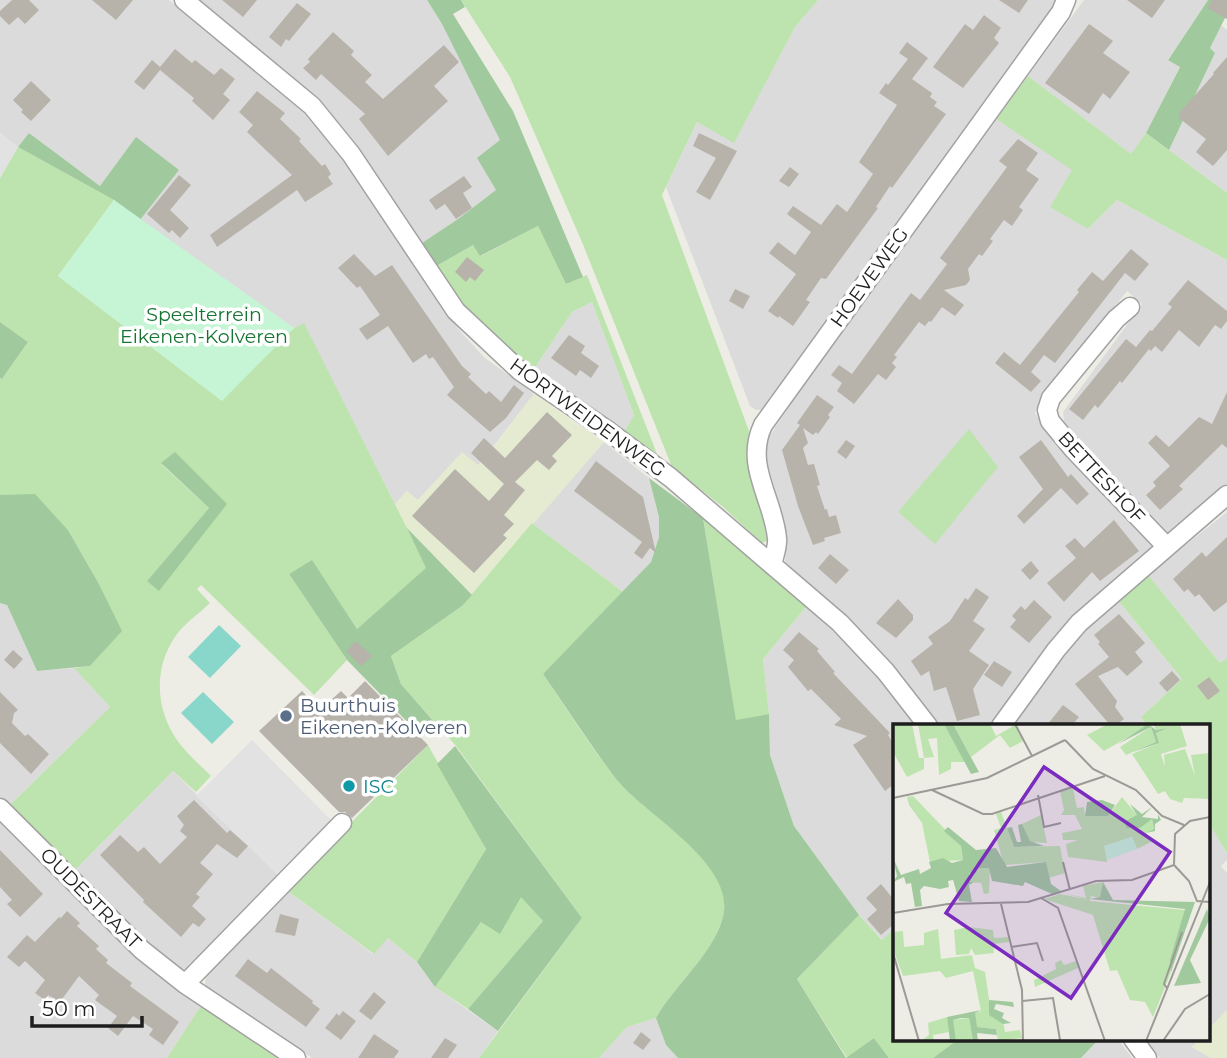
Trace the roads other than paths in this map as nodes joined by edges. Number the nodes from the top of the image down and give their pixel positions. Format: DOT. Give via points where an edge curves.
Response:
graph roads {
  1 [pos="184,0"];
  2 [pos="1075,0"];
  3 [pos="1063,6"];
  4 [pos="1130,307"];
  5 [pos="1227,495"];
  6 [pos="1167,547"];
  7 [pos="772,565"];
  8 [pos="926,724"];
  9 [pos="1002,724"];
  10 [pos="0,808"];
  11 [pos="342,823"];
  12 [pos="185,984"];
  13 [pos="1134,1040"];
  14 [pos="296,1058"];
  15 [pos="1147,1058"];
  1 -- 7 [label="street, HORTWEIDENWEG" via="312,106 351,154 456,311 520,371 671,478"];
  2 -- 3 [label="street, HOEVEWEG"];
  3 -- 7 [label="street, HOEVEWEG" via="763,425 755,457 778,540"];
  4 -- 6 [label="street, BETTESHOF" via="1051,398 1047,410 1074,450"];
  5 -- 6 [label="street"];
  6 -- 9 [label="street" via="1079,623"];
  7 -- 8 [label="street, HORTWEIDENWEG" via="840,624"];
  10 -- 12 [label="street, OUDESTRAAT" via="142,950"];
  11 -- 12 [label="street"];
  12 -- 14 [label="street, OUDESTRAAT"];
  13 -- 15 [label="street"];
}
